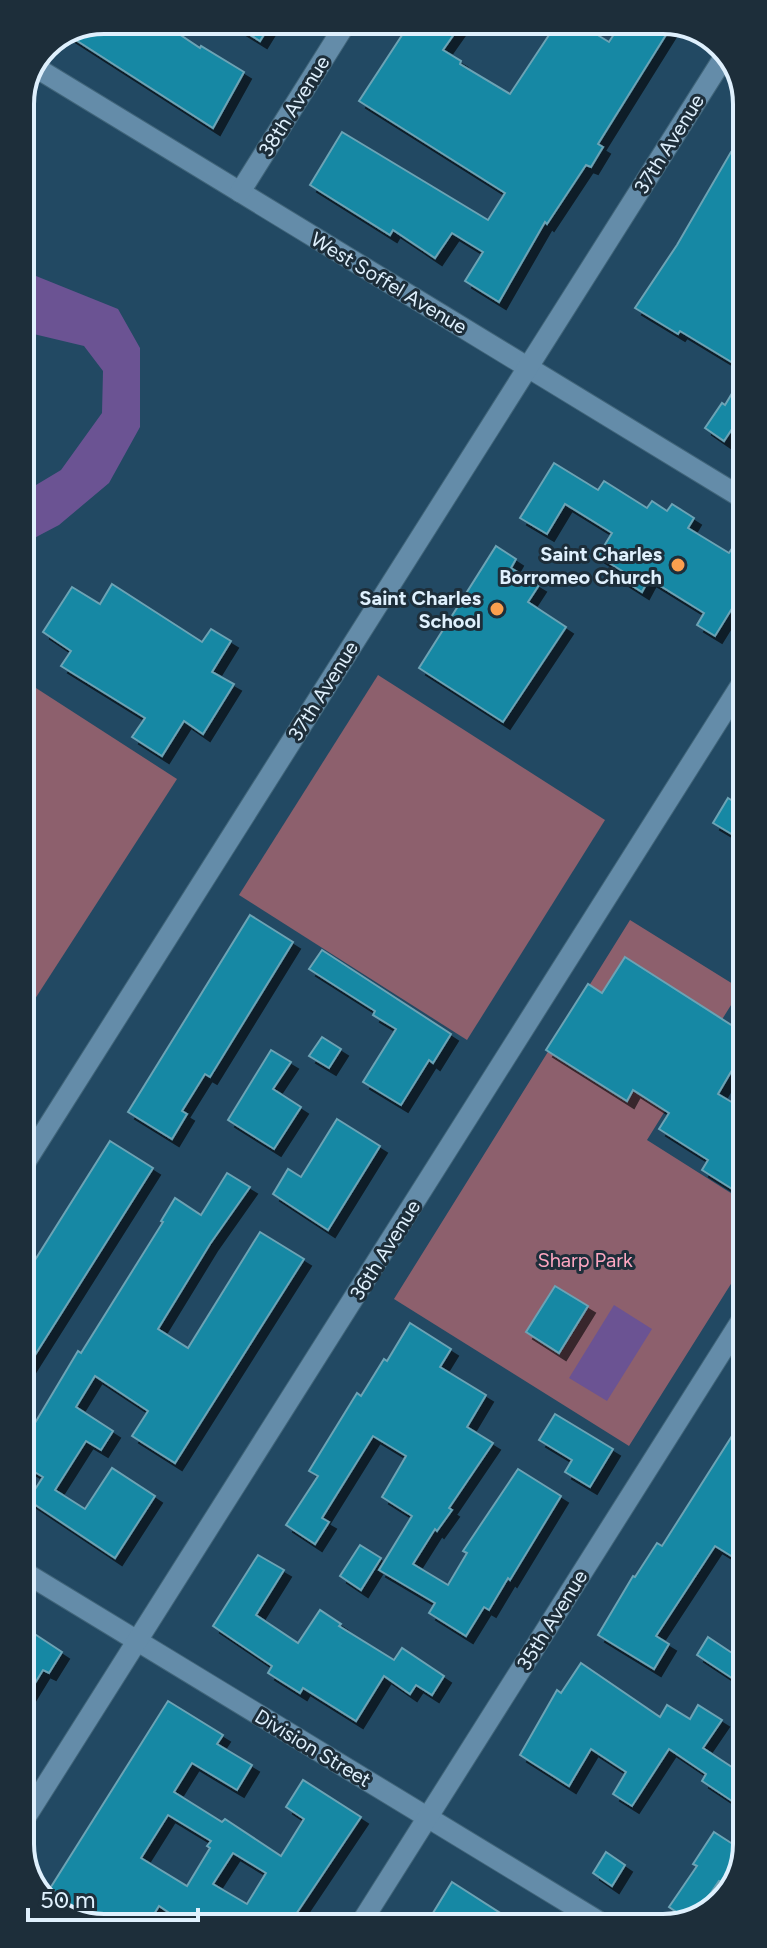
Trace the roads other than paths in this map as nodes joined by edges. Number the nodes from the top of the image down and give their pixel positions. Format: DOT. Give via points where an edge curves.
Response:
graph roads {
  1 [pos="339,34"];
  2 [pos="720,63"];
  3 [pos="42,71"];
  4 [pos="240,192"];
  5 [pos="528,367"];
  6 [pos="733,492"];
  7 [pos="733,697"];
  8 [pos="34,1149"];
  9 [pos="733,1334"];
  10 [pos="34,1578"];
  11 [pos="138,1641"];
  12 [pos="34,1804"];
  13 [pos="428,1818"];
  14 [pos="367,1914"];
  15 [pos="586,1914"];
  1 -- 4 [label="street, 38th Avenue"];
  2 -- 5 [label="street, 37th Avenue"];
  3 -- 4 [label="street, West Soffel Avenue"];
  4 -- 5 [label="street, West Soffel Avenue"];
  5 -- 6 [label="street, West Soffel Avenue"];
  5 -- 8 [label="street, 37th Avenue"];
  7 -- 11 [label="street, 36th Avenue"];
  9 -- 13 [label="street, 35th Avenue"];
  10 -- 11 [label="street, Division Street"];
  11 -- 12 [label="street, 36th Avenue"];
  11 -- 13 [label="street, Division Street"];
  13 -- 14 [label="street, 35th Avenue"];
  13 -- 15 [label="street, Division Street"];
}
